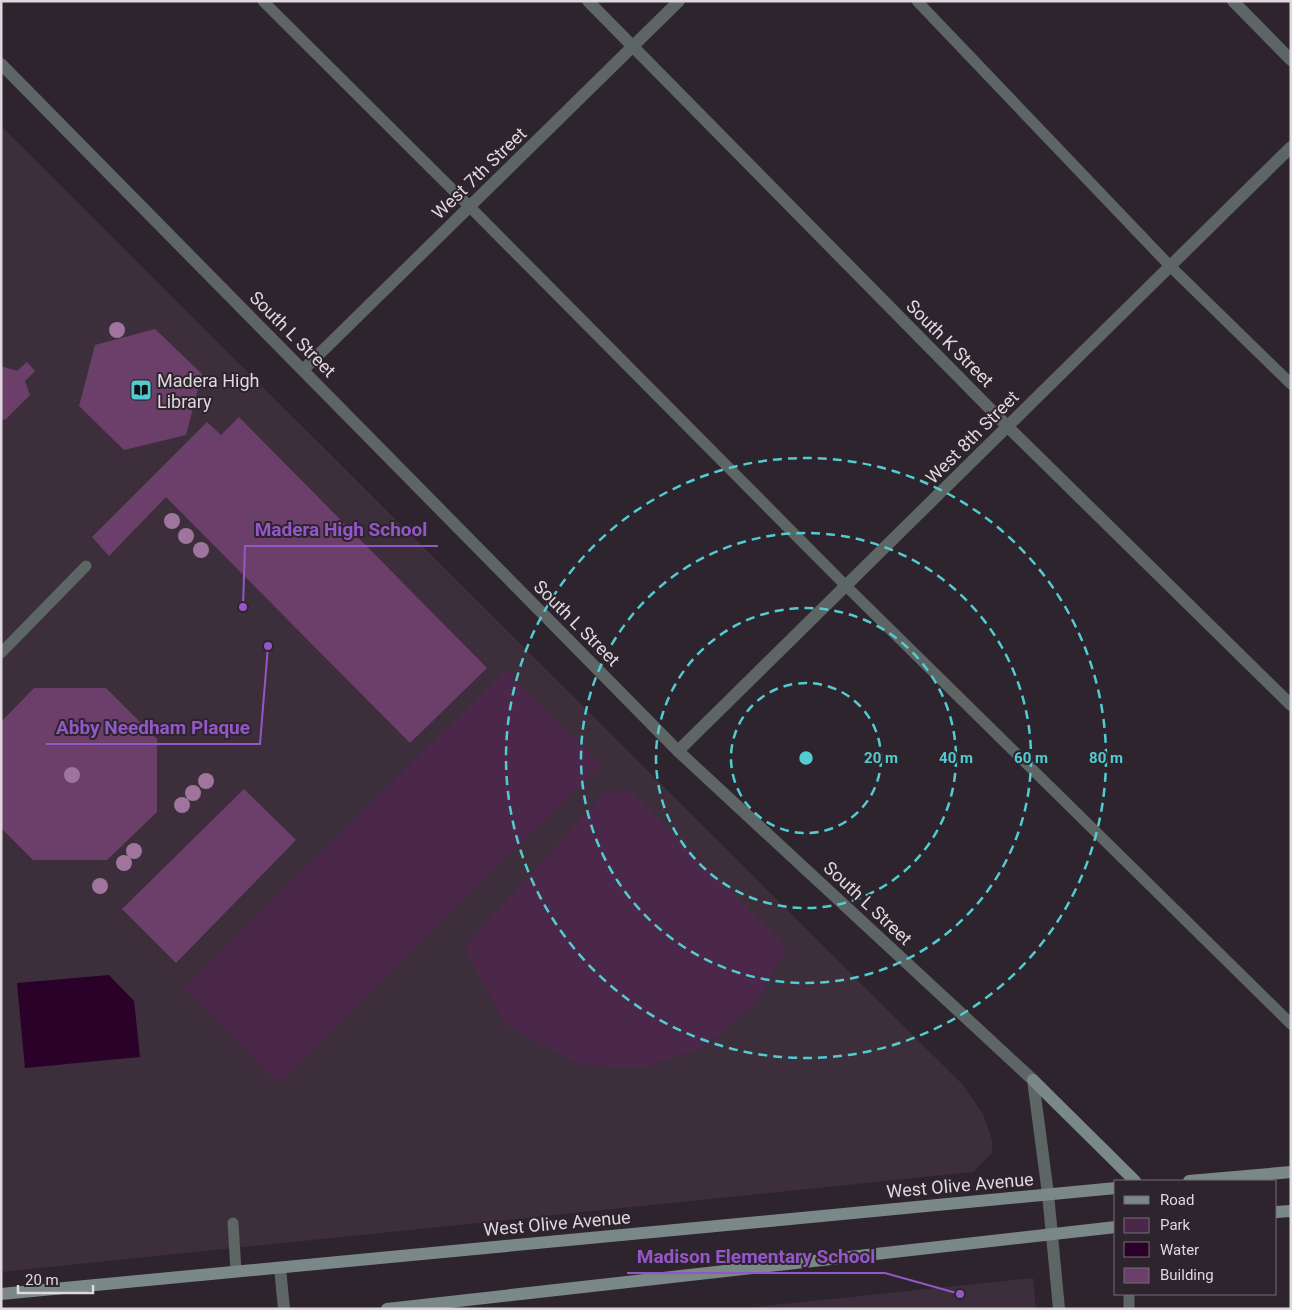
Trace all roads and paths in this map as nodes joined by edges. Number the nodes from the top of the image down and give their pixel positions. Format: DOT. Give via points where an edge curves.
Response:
graph roads {
  1 [pos="263,1"];
  2 [pos="588,1"];
  3 [pos="679,1"];
  4 [pos="917,1"];
  5 [pos="1233,1"];
  6 [pos="633,48"];
  7 [pos="1291,60"];
  8 [pos="1,64"];
  9 [pos="1291,147"];
  10 [pos="470,207"];
  11 [pos="1170,266"];
  12 [pos="303,370"];
  13 [pos="1291,384"];
  14 [pos="1008,427"];
  15 [pos="86,566"];
  16 [pos="846,586"];
  17 [pos="1,654"];
  18 [pos="1291,705"];
  19 [pos="678,751"];
  20 [pos="1291,1024"];
  21 [pos="1033,1080"];
  22 [pos="1291,1172"];
  23 [pos="1134,1180"];
  24 [pos="1199,1180"];
  25 [pos="1114,1188"];
  26 [pos="1048,1194"];
  27 [pos="1291,1211"];
  28 [pos="1277,1212"];
  29 [pos="233,1223"];
  30 [pos="1114,1227"];
  31 [pos="1053,1234"];
  32 [pos="280,1268"];
  33 [pos="236,1271"];
  34 [pos="1,1294"];
  35 [pos="1129,1295"];
  36 [pos="284,1309"];
  37 [pos="387,1309"];
  38 [pos="1059,1309"];
  39 [pos="1129,1309"];
  1 -- 10 [label="lane"];
  2 -- 6 [label="street, South K Street"];
  3 -- 6 [label="street, West 7th Street"];
  4 -- 11 [label="lane"];
  5 -- 7 [label="street"];
  6 -- 10 [label="street, West 7th Street"];
  6 -- 14 [label="street, South K Street"];
  8 -- 12 [label="street, South L Street"];
  9 -- 11 [label="street, West 8th Street"];
  10 -- 12 [label="street, West 7th Street"];
  10 -- 16 [label="lane"];
  11 -- 13 [label="lane"];
  11 -- 14 [label="street, West 8th Street"];
  12 -- 19 [label="street, South L Street"];
  14 -- 16 [label="street, West 8th Street"];
  14 -- 18 [label="street, South K Street"];
  15 -- 17 [label="lane"];
  16 -- 19 [label="street, West 8th Street"];
  16 -- 20 [label="lane"];
  19 -- 21 [label="street, South L Street"];
  21 -- 23 [label="main road"];
  21 -- 26 [label="street"];
  22 -- 24 [label="main road"];
  25 -- 26 [label="main road, West Olive Avenue"];
  26 -- 31 [label="street"];
  26 -- 32 [label="main road, West Olive Avenue"];
  27 -- 28 [label="main road"];
  29 -- 33 [label="lane"];
  30 -- 31 [label="main road"];
  31 -- 37 [label="main road"];
  31 -- 38 [label="street"];
  32 -- 33 [label="main road, West Olive Avenue"];
  32 -- 36 [label="street"];
  33 -- 34 [label="main road, West Olive Avenue"];
  35 -- 39 [label="lane"];
}
